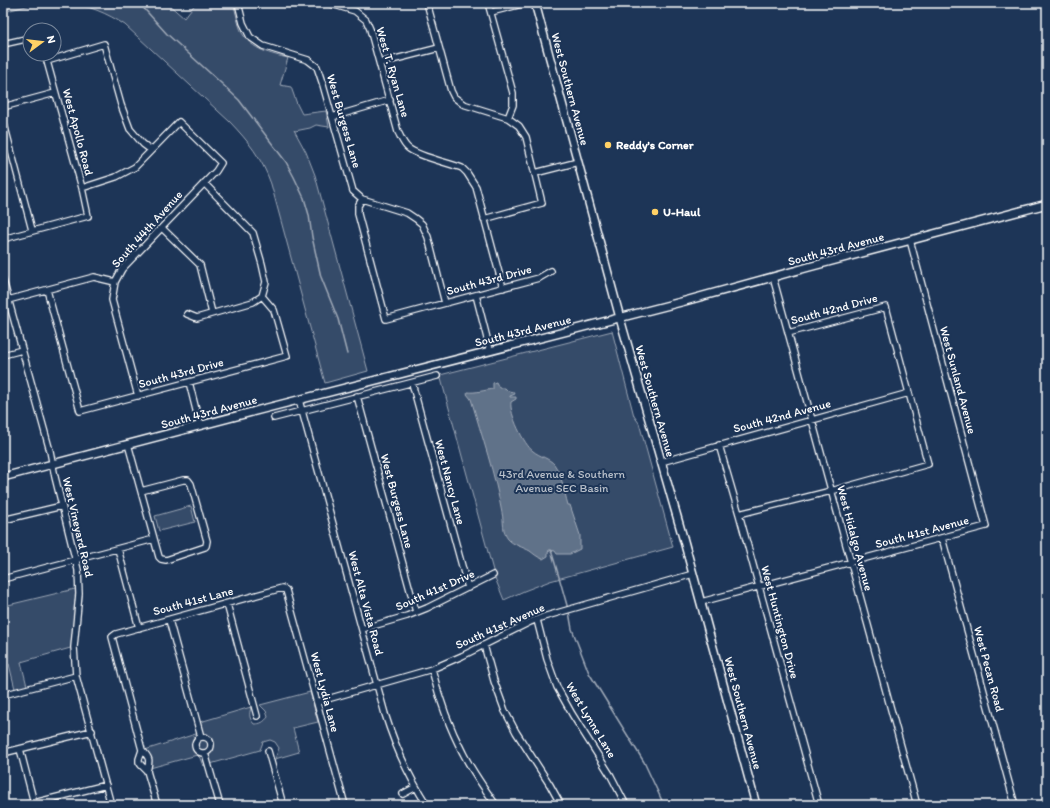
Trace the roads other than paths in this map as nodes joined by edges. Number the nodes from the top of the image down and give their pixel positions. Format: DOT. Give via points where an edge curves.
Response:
graph roads {
  1 [pos="238,3"];
  2 [pos="328,3"];
  3 [pos="427,3"];
  4 [pos="488,3"];
  5 [pos="526,3"];
  6 [pos="535,3"];
  7 [pos="491,12"];
  8 [pos="22,40"];
  9 [pos="3,44"];
  10 [pos="439,48"];
  11 [pos="62,57"];
  12 [pos="47,62"];
  13 [pos="380,63"];
  14 [pos="55,93"];
  15 [pos="390,100"];
  16 [pos="3,107"];
  17 [pos="332,117"];
  18 [pos="508,118"];
  19 [pos="3,120"];
  20 [pos="151,150"];
  21 [pos="578,162"];
  22 [pos="535,173"];
  23 [pos="204,183"];
  24 [pos="82,188"];
  25 [pos="362,199"];
  26 [pos="1047,204"];
  27 [pos="484,220"];
  28 [pos="162,228"];
  29 [pos="32,230"];
  30 [pos="3,239"];
  31 [pos="910,240"];
  32 [pos="551,271"];
  33 [pos="773,277"];
  34 [pos="3,280"];
  35 [pos="115,282"];
  36 [pos="502,288"];
  37 [pos="47,290"];
  38 [pos="476,295"];
  39 [pos="262,296"];
  40 [pos="8,300"];
  41 [pos="445,303"];
  42 [pos="187,314"];
  43 [pos="212,314"];
  44 [pos="620,318"];
  45 [pos="788,333"];
  46 [pos="22,350"];
  47 [pos="490,350"];
  48 [pos="3,355"];
  49 [pos="438,376"];
  50 [pos="189,382"];
  51 [pos="412,382"];
  52 [pos="909,393"];
  53 [pos="138,396"];
  54 [pos="357,396"];
  55 [pos="299,400"];
  56 [pos="302,411"];
  57 [pos="274,418"];
  58 [pos="812,420"];
  59 [pos="200,426"];
  60 [pos="128,444"];
  61 [pos="719,445"];
  62 [pos="661,462"];
  63 [pos="52,464"];
  64 [pos="3,477"];
  65 [pos="140,491"];
  66 [pos="831,491"];
  67 [pos="62,506"];
  68 [pos="739,514"];
  69 [pos="3,520"];
  70 [pos="986,526"];
  71 [pos="942,538"];
  72 [pos="154,540"];
  73 [pos="118,549"];
  74 [pos="76,560"];
  75 [pos="851,562"];
  76 [pos="694,574"];
  77 [pos="493,575"];
  78 [pos="3,579"];
  79 [pos="758,587"];
  80 [pos="282,588"];
  81 [pos="468,588"];
  82 [pos="701,602"];
  83 [pos="227,604"];
  84 [pos="416,612"];
  85 [pos="169,620"];
  86 [pos="536,620"];
  87 [pos="139,628"];
  88 [pos="362,630"];
  89 [pos="484,645"];
  90 [pos="432,669"];
  91 [pos="76,676"];
  92 [pos="377,685"];
  93 [pos="3,695"];
  94 [pos="317,702"];
  95 [pos="257,716"];
  96 [pos="92,731"];
  97 [pos="201,737"];
  98 [pos="20,749"];
  99 [pos="142,750"];
  100 [pos="268,751"];
  101 [pos="205,752"];
  102 [pos="3,754"];
  103 [pos="147,771"];
  104 [pos="106,785"];
  105 [pos="416,787"];
  106 [pos="403,794"];
  107 [pos="34,803"];
  108 [pos="26,805"];
  109 [pos="111,805"];
  110 [pos="157,805"];
  111 [pos="220,805"];
  112 [pos="283,805"];
  113 [pos="345,805"];
  114 [pos="427,805"];
  115 [pos="496,805"];
  116 [pos="561,805"];
  117 [pos="626,805"];
  118 [pos="756,805"];
  119 [pos="819,805"];
  120 [pos="917,805"];
  121 [pos="1015,805"];
  1 -- 17 [label="street, West Burgess Lane" via="250,37 263,46 308,60 317,67"];
  2 -- 13 [label="street, West T. Ryan Lane" via="355,11 366,20"];
  3 -- 10 [label="street"];
  4 -- 7 [label="street"];
  5 -- 7 [label="street"];
  6 -- 21 [label="main road, West Southern Avenue"];
  7 -- 18 [label="street" via="513,93 513,105"];
  8 -- 9 [label="street"];
  10 -- 13 [label="street"];
  10 -- 18 [label="street" via="454,97 463,104"];
  11 -- 20 [label="street" via="104,44 130,129"];
  12 -- 14 [label="street, West Apollo Road"];
  13 -- 15 [label="street, West T. Ryan Lane"];
  14 -- 16 [label="street"];
  14 -- 24 [label="street, West Apollo Road"];
  15 -- 17 [label="street"];
  15 -- 27 [label="street, West T. Ryan Lane" via="398,132 404,144 418,154 462,168 476,187"];
  17 -- 25 [label="street, West Burgess Lane" via="353,191"];
  18 -- 22 [label="street" via="519,126 526,137"];
  19 -- 29 [label="street"];
  20 -- 23 [label="street, South 44th Avenue" via="179,122 221,163"];
  20 -- 24 [label="street" via="135,167 116,178"];
  21 -- 22 [label="street"];
  21 -- 44 [label="main road, West Southern Avenue"];
  22 -- 27 [label="street" via="542,203"];
  23 -- 28 [label="street, South 44th Avenue"];
  23 -- 39 [label="street" via="253,233 266,282"];
  24 -- 29 [label="street, West Apollo Road" via="88,216"];
  25 -- 41 [label="street" via="406,213 422,224 428,237"];
  25 -- 41 [label="street, South 43rd Drive" via="358,206 358,214 386,319"];
  26 -- 31 [label="main road, South 43rd Avenue"];
  27 -- 36 [label="street"];
  28 -- 35 [label="street, South 44th Avenue" via="122,269"];
  28 -- 43 [label="street" via="200,265"];
  29 -- 30 [label="street"];
  31 -- 33 [label="main road, South 43rd Avenue"];
  31 -- 70 [label="street, West Sunland Avenue"];
  32 -- 36 [label="street, South 43rd Drive" via="539,278"];
  33 -- 44 [label="main road, South 43rd Avenue"];
  33 -- 45 [label="street, West Hidalgo Avenue"];
  34 -- 40 [label="street, West Vineyard Road"];
  35 -- 37 [label="street, South 44th Avenue" via="94,277"];
  35 -- 53 [label="street" via="112,300"];
  36 -- 38 [label="street, South 43rd Drive"];
  37 -- 40 [label="street, South 44th Avenue"];
  37 -- 53 [label="street, South 43rd Drive" via="80,411"];
  38 -- 41 [label="street, South 43rd Drive"];
  38 -- 47 [label="street"];
  39 -- 43 [label="street" via="253,302"];
  39 -- 50 [label="street, South 43rd Drive" via="274,310 287,356"];
  40 -- 46 [label="street, West Vineyard Road"];
  42 -- 43 [label="street" via="197,318"];
  44 -- 47 [label="main road, South 43rd Avenue"];
  44 -- 62 [label="main road, West Southern Avenue"];
  45 -- 52 [label="street, South 42nd Drive" via="886,307"];
  45 -- 58 [label="street, West Hidalgo Avenue"];
  46 -- 48 [label="street"];
  46 -- 63 [label="street, West Vineyard Road"];
  47 -- 55 [label="main road, South 43rd Avenue"];
  49 -- 51 [label="street"];
  50 -- 53 [label="street, South 43rd Drive"];
  50 -- 59 [label="street"];
  51 -- 54 [label="street"];
  51 -- 81 [label="street, West Nancy Lane"];
  52 -- 58 [label="street, South 42nd Avenue"];
  52 -- 66 [label="street" via="928,464"];
  54 -- 56 [label="street"];
  54 -- 84 [label="street, West Burgess Lane"];
  55 -- 56 [label="street, West Alta Vista Road"];
  55 -- 59 [label="main road, South 43rd Avenue"];
  56 -- 57 [label="street"];
  56 -- 88 [label="street, West Alta Vista Road"];
  58 -- 61 [label="street, South 42nd Avenue"];
  58 -- 66 [label="street, West Hidalgo Avenue"];
  59 -- 60 [label="main road, South 43rd Avenue"];
  60 -- 63 [label="main road, South 43rd Avenue"];
  60 -- 65 [label="street"];
  61 -- 62 [label="street, South 42nd Avenue"];
  61 -- 68 [label="street, West Huntington Drive"];
  62 -- 76 [label="main road, West Southern Avenue"];
  63 -- 64 [label="main road, South 43rd Avenue"];
  63 -- 67 [label="street, West Vineyard Road"];
  65 -- 72 [label="street"];
  65 -- 72 [label="street" via="188,481 191,484 207,544 201,550 163,560 159,557"];
  66 -- 68 [label="street"];
  66 -- 75 [label="street, West Hidalgo Avenue"];
  67 -- 69 [label="street"];
  67 -- 74 [label="street, West Vineyard Road"];
  68 -- 79 [label="street, West Huntington Drive"];
  70 -- 71 [label="street, South 41st Avenue"];
  71 -- 75 [label="street, South 41st Avenue"];
  71 -- 121 [label="street, West Pecan Road"];
  72 -- 73 [label="street"];
  73 -- 74 [label="street"];
  73 -- 87 [label="street"];
  74 -- 78 [label="street"];
  74 -- 91 [label="street, West Vineyard Road" via="79,594 74,647"];
  75 -- 79 [label="street, South 41st Avenue"];
  75 -- 120 [label="street, West Hidalgo Avenue"];
  76 -- 82 [label="main road, West Southern Avenue"];
  76 -- 86 [label="street, South 41st Avenue"];
  77 -- 81 [label="street, South 41st Drive"];
  79 -- 82 [label="street, South 41st Avenue"];
  79 -- 119 [label="street, West Huntington Drive"];
  80 -- 83 [label="street, South 41st Lane"];
  80 -- 94 [label="street, West Lydia Lane" via="286,590"];
  81 -- 84 [label="street, South 41st Drive"];
  82 -- 118 [label="main road, West Southern Avenue"];
  83 -- 85 [label="street, South 41st Lane"];
  83 -- 95 [label="street"];
  84 -- 88 [label="street, South 41st Drive"];
  85 -- 87 [label="street, South 41st Lane"];
  85 -- 97 [label="street"];
  86 -- 89 [label="street, South 41st Avenue"];
  86 -- 117 [label="street, West Lynne Lane" via="557,687"];
  87 -- 99 [label="street, South 41st Lane" via="112,637"];
  88 -- 92 [label="street, West Alta Vista Road"];
  89 -- 90 [label="street, South 41st Avenue"];
  89 -- 116 [label="street" via="505,711"];
  90 -- 92 [label="street, South 41st Avenue"];
  90 -- 115 [label="street" via="444,711 462,751"];
  91 -- 93 [label="street"];
  91 -- 96 [label="street, West Vineyard Road"];
  92 -- 94 [label="street, South 41st Avenue"];
  92 -- 105 [label="street, West Alta Vista Road" via="392,733"];
  94 -- 113 [label="street, West Lydia Lane"];
  96 -- 98 [label="street"];
  96 -- 104 [label="street, West Vineyard Road"];
  97 -- 101 [label="street" via="211,742 211,747"];
  97 -- 101 [label="street" via="197,739 195,747 201,753"];
  98 -- 102 [label="street"];
  98 -- 107 [label="street"];
  99 -- 103 [label="street" via="149,758"];
  99 -- 103 [label="street" via="139,761"];
  100 -- 112 [label="street"];
  101 -- 111 [label="street"];
  103 -- 110 [label="street"];
  104 -- 107 [label="street"];
  104 -- 109 [label="street, West Vineyard Road"];
  105 -- 106 [label="street"];
  105 -- 114 [label="street, West Alta Vista Road"];
  107 -- 108 [label="street"];
}
